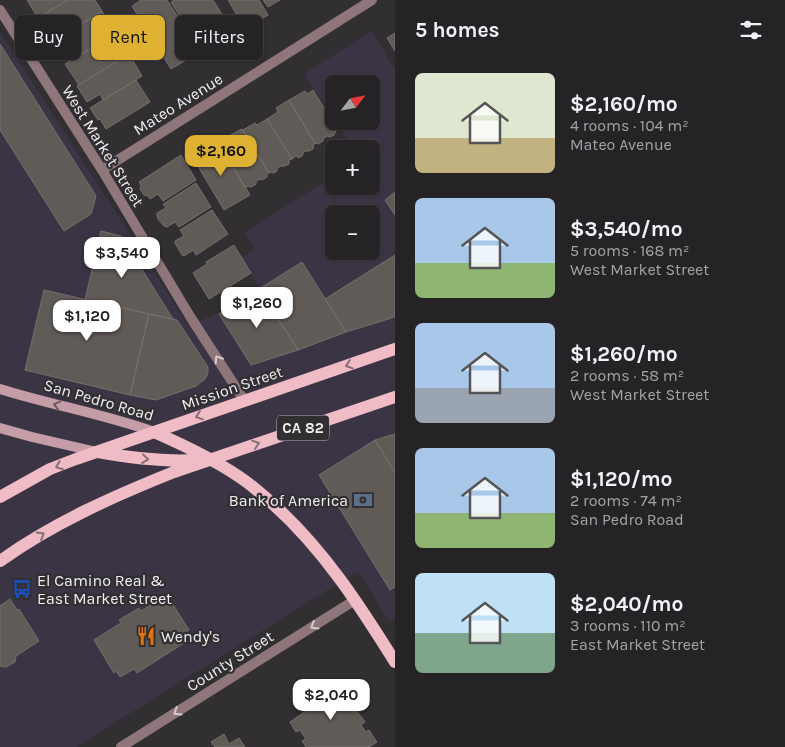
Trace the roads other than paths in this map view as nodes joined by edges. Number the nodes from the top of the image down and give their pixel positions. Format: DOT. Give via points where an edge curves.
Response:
graph roads {
  1 [pos="372,0"];
  2 [pos="0,10"];
  3 [pos="102,170"];
  4 [pos="395,349"];
  5 [pos="0,389"];
  6 [pos="395,397"];
  7 [pos="244,400"];
  8 [pos="0,428"];
  9 [pos="154,432"];
  10 [pos="97,452"];
  11 [pos="210,460"];
  12 [pos="0,497"];
  13 [pos="0,561"];
  14 [pos="355,600"];
  15 [pos="395,662"];
  16 [pos="121,747"];
  1 -- 3 [label="street, Mateo Avenue"];
  2 -- 3 [label="street, West Market Street"];
  7 -- 3 [label="street, West Market Street, one-way"];
  4 -- 7 [label="main road, Mission Street, one-way"];
  9 -- 5 [label="main road, San Pedro Road, one-way" via="107,416"];
  11 -- 6 [label="main road, CA 82, one-way"];
  7 -- 9 [label="main road, Mission Street, one-way"];
  8 -- 10 [label="main road"];
  9 -- 10 [label="main road, Mission Street"];
  9 -- 11 [label="main road, San Pedro Road"];
  10 -- 11 [label="main road, one-way" via="156,460"];
  10 -- 12 [label="main road, Mission Street, one-way" via="50,469"];
  13 -- 11 [label="main road, CA 82, one-way" via="49,530 119,494"];
  11 -- 14 [label="main road, San Pedro Road" via="246,481 284,514"];
  14 -- 15 [label="main road, San Pedro Road"];
  14 -- 16 [label="street, County Street, one-way"];
}
